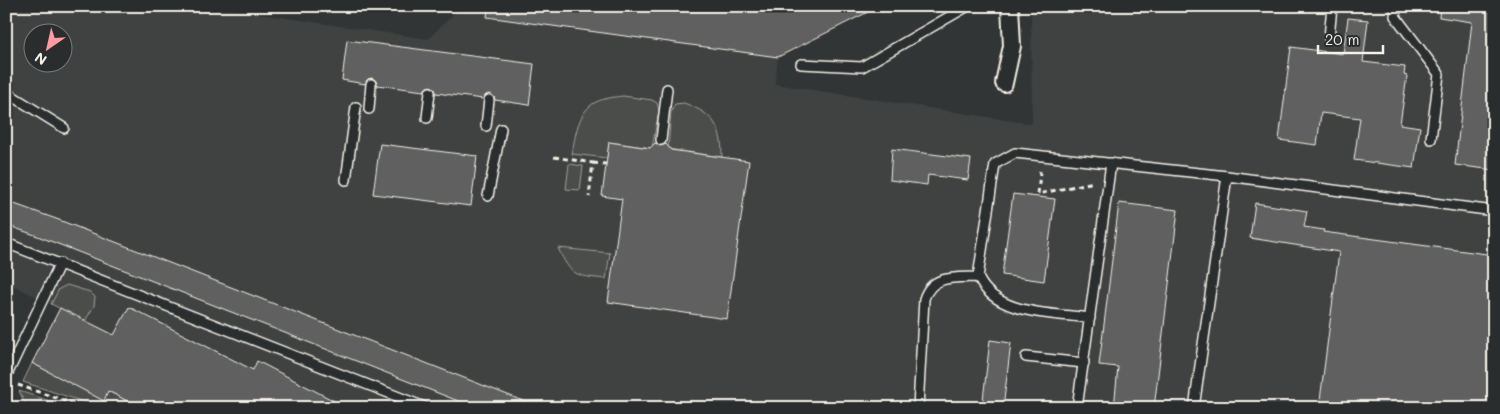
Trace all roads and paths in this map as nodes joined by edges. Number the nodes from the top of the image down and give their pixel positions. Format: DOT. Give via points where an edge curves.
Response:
graph roads {
  1 [pos="968,6"];
  2 [pos="1010,6"];
  3 [pos="1332,6"];
  4 [pos="1396,6"];
  5 [pos="1329,38"];
  6 [pos="801,64"];
  7 [pos="1004,83"];
  8 [pos="371,84"];
  9 [pos="667,89"];
  10 [pos="6,92"];
  11 [pos="430,92"];
  12 [pos="489,100"];
  13 [pos="356,107"];
  14 [pos="369,109"];
  15 [pos="427,118"];
  16 [pos="486,126"];
  17 [pos="64,128"];
  18 [pos="501,129"];
  19 [pos="1431,139"];
  20 [pos="660,140"];
  21 [pos="1042,156"];
  22 [pos="554,157"];
  23 [pos="593,162"];
  24 [pos="1111,163"];
  25 [pos="606,164"];
  26 [pos="1227,176"];
  27 [pos="1109,179"];
  28 [pos="346,180"];
  29 [pos="488,196"];
  30 [pos="589,197"];
  31 [pos="1494,211"];
  32 [pos="6,243"];
  33 [pos="60,263"];
  34 [pos="978,277"];
  35 [pos="1090,318"];
  36 [pos="1026,357"];
  37 [pos="1084,363"];
  38 [pos="6,377"];
  39 [pos="15,384"];
  40 [pos="86,408"];
  41 [pos="427,408"];
  42 [pos="918,408"];
  43 [pos="1077,408"];
  44 [pos="1194,408"];
  1 -- 6 [label="lane" via="862,67"];
  2 -- 7 [label="street" via="1012,46"];
  3 -- 5 [label="lane"];
  4 -- 19 [label="lane" via="1395,16 1438,74"];
  8 -- 14 [label="lane"];
  9 -- 20 [label="lane"];
  10 -- 17 [label="lane"];
  11 -- 15 [label="lane"];
  12 -- 16 [label="lane"];
  13 -- 28 [label="lane"];
  18 -- 29 [label="lane"];
  21 -- 24 [label="lane"];
  21 -- 27 [label="path" via="1038,194"];
  21 -- 34 [label="lane" via="1015,153 995,164"];
  22 -- 23 [label="path"];
  23 -- 25 [label="path"];
  23 -- 30 [label="path"];
  24 -- 26 [label="lane"];
  24 -- 27 [label="lane"];
  26 -- 31 [label="lane"];
  26 -- 44 [label="lane"];
  27 -- 35 [label="lane"];
  32 -- 33 [label="lane"];
  33 -- 38 [label="lane"];
  33 -- 41 [label="lane"];
  34 -- 35 [label="lane" via="997,300 1018,309"];
  34 -- 42 [label="lane" via="940,279 927,290"];
  35 -- 37 [label="lane"];
  36 -- 37 [label="lane"];
  37 -- 43 [label="lane"];
  39 -- 40 [label="path"];
}
